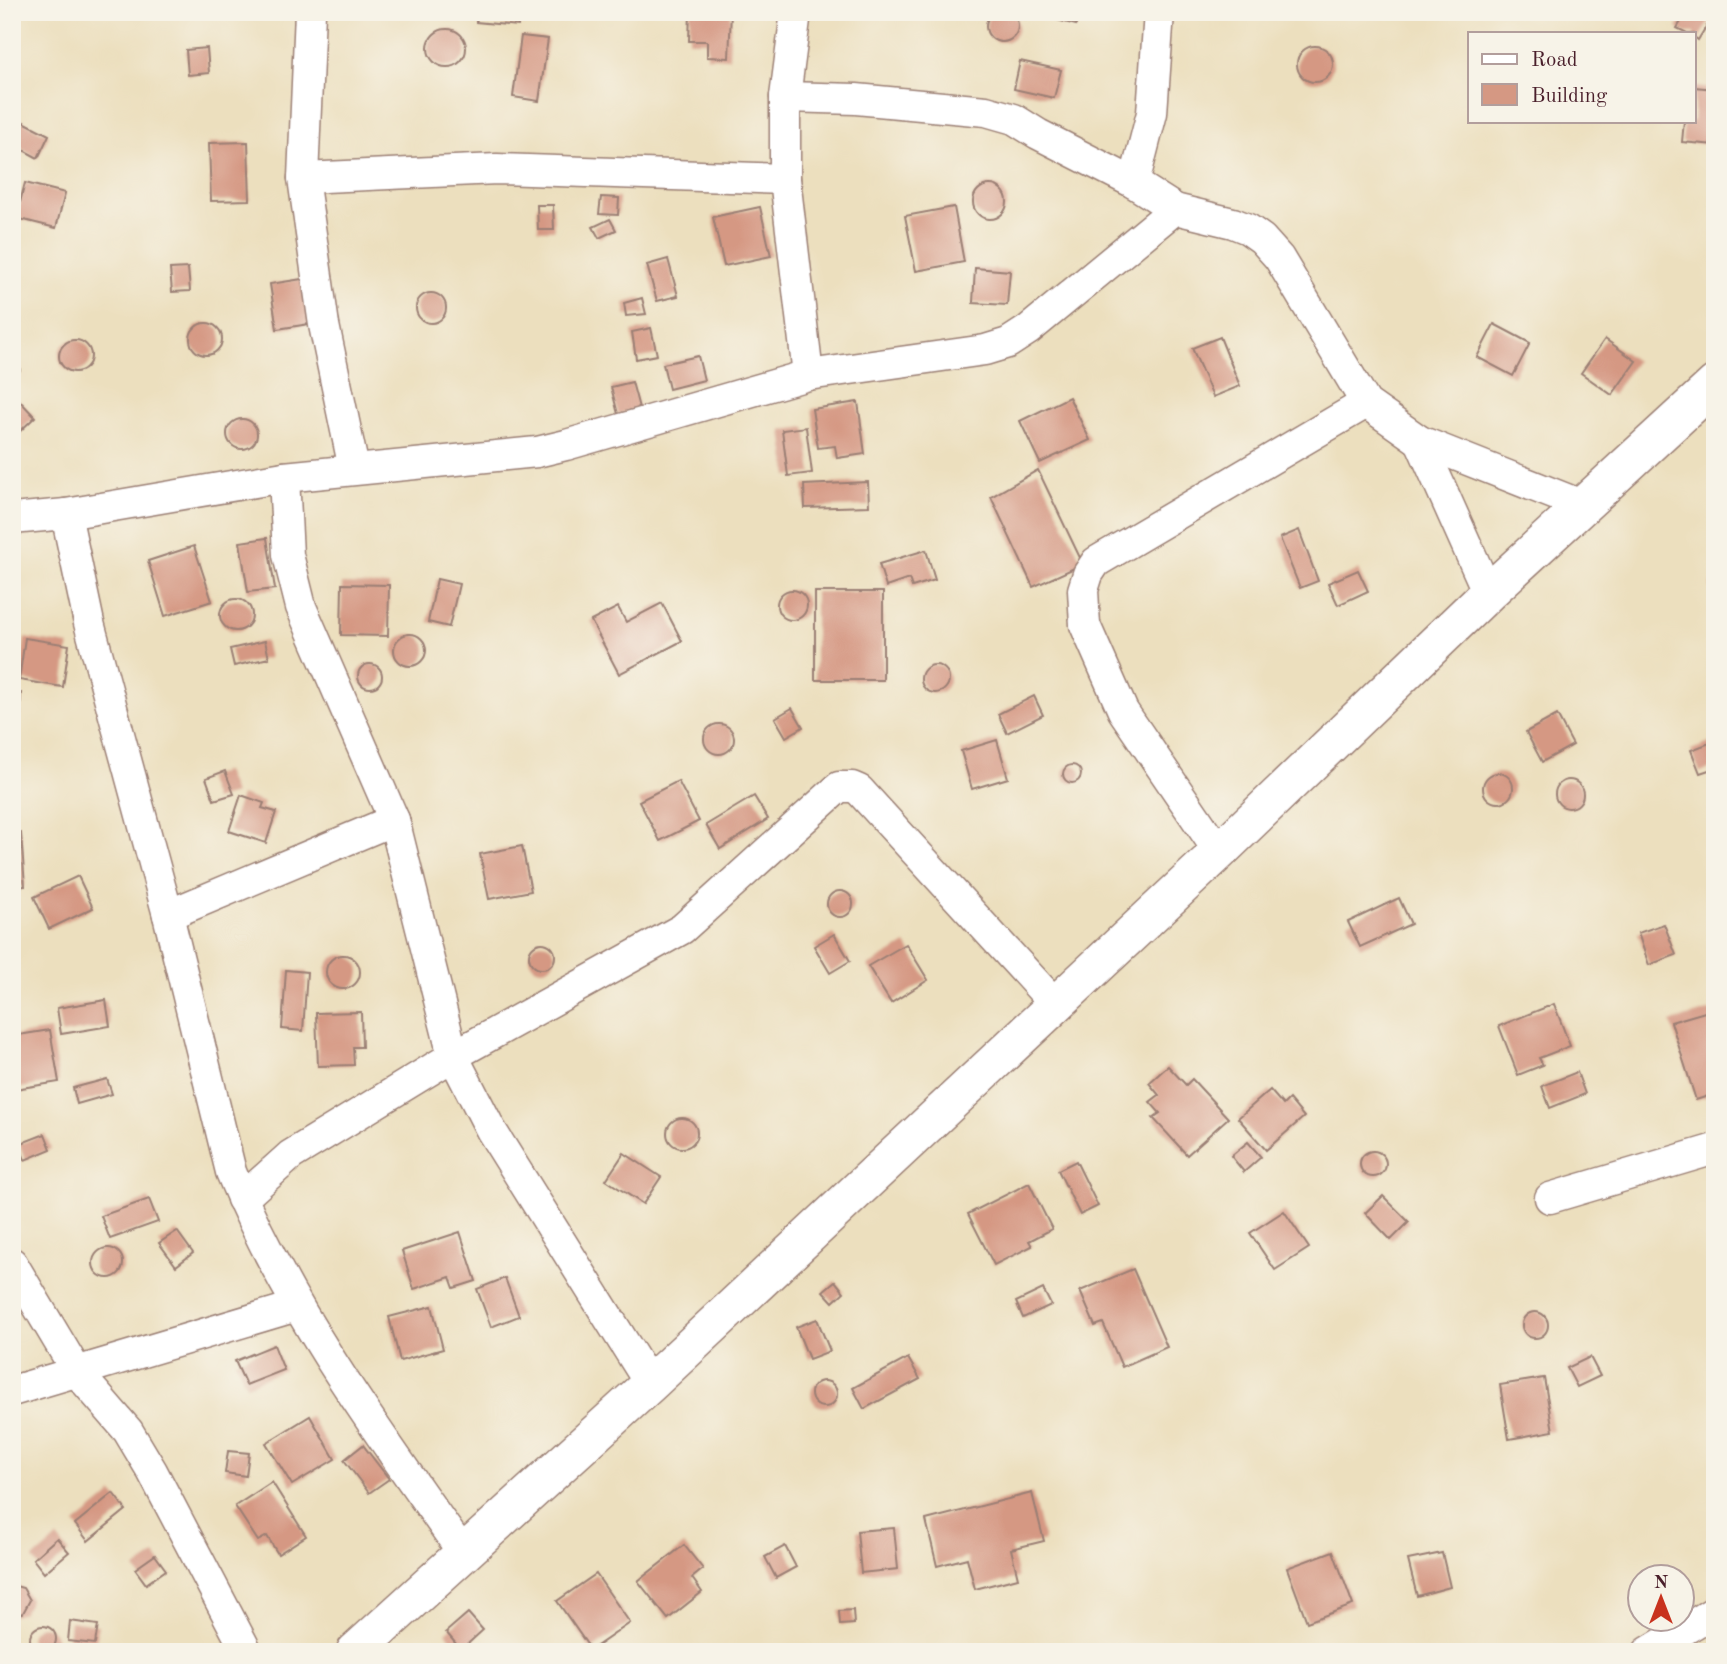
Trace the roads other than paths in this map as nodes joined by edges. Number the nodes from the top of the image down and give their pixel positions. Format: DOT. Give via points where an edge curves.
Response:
graph roads {
  1 [pos="310,12"];
  2 [pos="796,12"];
  3 [pos="1159,12"];
  4 [pos="785,97"];
  5 [pos="303,178"];
  6 [pos="785,179"];
  7 [pos="1134,183"];
  8 [pos="1175,209"];
  9 [pos="808,375"];
  10 [pos="1715,384"];
  11 [pos="1366,403"];
  12 [pos="1420,442"];
  13 [pos="354,469"];
  14 [pos="284,477"];
  15 [pos="1584,506"];
  16 [pos="66,514"];
  17 [pos="12,519"];
  18 [pos="1488,593"];
  19 [pos="394,820"];
  20 [pos="1219,852"];
  21 [pos="168,915"];
  22 [pos="1055,1004"];
  23 [pos="453,1056"];
  24 [pos="1715,1149"];
  25 [pos="1550,1198"];
  26 [pos="242,1199"];
  27 [pos="12,1263"];
  28 [pos="297,1306"];
  29 [pos="77,1372"];
  30 [pos="650,1384"];
  31 [pos="12,1391"];
  32 [pos="464,1554"];
  33 [pos="1715,1611"];
  34 [pos="247,1652"];
  35 [pos="355,1652"];
  36 [pos="1648,1652"];
  1 -- 5 [label="street"];
  2 -- 4 [label="street"];
  3 -- 7 [label="street" via="1152,113"];
  4 -- 6 [label="street"];
  4 -- 7 [label="street" via="986,111 1014,119"];
  5 -- 6 [label="street" via="497,169"];
  5 -- 13 [label="street" via="324,326"];
  6 -- 9 [label="street"];
  7 -- 8 [label="street"];
  8 -- 9 [label="street" via="1008,343"];
  8 -- 11 [label="street" via="1233,223 1262,239 1279,258"];
  9 -- 13 [label="street" via="537,452"];
  10 -- 15 [label="street"];
  11 -- 12 [label="street"];
  11 -- 20 [label="street" via="1096,562 1088,574 1083,590 1085,625 1123,710"];
  12 -- 15 [label="street"];
  12 -- 18 [label="street"];
  13 -- 14 [label="street"];
  14 -- 16 [label="street"];
  14 -- 19 [label="street" via="288,555 301,607"];
  15 -- 18 [label="street"];
  16 -- 17 [label="street"];
  16 -- 21 [label="street" via="89,623"];
  18 -- 20 [label="street"];
  19 -- 21 [label="street"];
  19 -- 23 [label="street"];
  20 -- 22 [label="street"];
  21 -- 26 [label="street" via="231,1172"];
  22 -- 23 [label="street" via="859,790 845,786 833,791 682,929"];
  22 -- 30 [label="street"];
  23 -- 26 [label="street" via="291,1155"];
  23 -- 30 [label="street" via="491,1130"];
  24 -- 25 [label="street"];
  26 -- 28 [label="street"];
  27 -- 29 [label="street"];
  28 -- 29 [label="street"];
  28 -- 32 [label="street" via="393,1455"];
  29 -- 31 [label="street"];
  29 -- 34 [label="street" via="128,1431"];
  30 -- 32 [label="street"];
  32 -- 35 [label="street"];
  33 -- 36 [label="street"];
}
